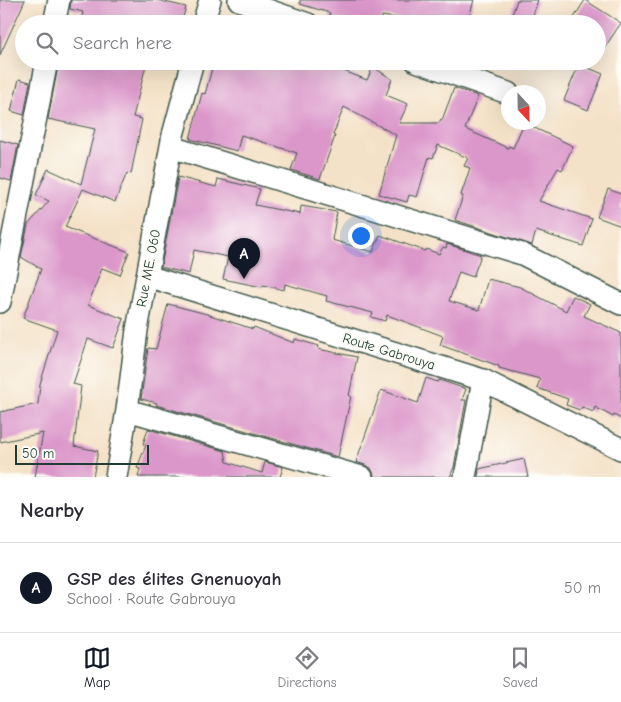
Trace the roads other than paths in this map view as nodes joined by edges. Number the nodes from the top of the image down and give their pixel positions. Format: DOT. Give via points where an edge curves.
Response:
graph roads {
  1 [pos="59,0"];
  2 [pos="210,0"];
  3 [pos="239,0"];
  4 [pos="56,15"];
  5 [pos="206,15"];
  6 [pos="282,15"];
  7 [pos="45,70"];
  8 [pos="191,70"];
  9 [pos="442,70"];
  10 [pos="501,91"];
  11 [pos="171,147"];
  12 [pos="147,276"];
  13 [pos="0,302"];
  14 [pos="621,304"];
  15 [pos="482,380"];
  16 [pos="127,410"];
  17 [pos="621,449"];
  18 [pos="116,477"];
  19 [pos="362,477"];
  20 [pos="465,477"];
  1 -- 4 [label="street"];
  2 -- 5 [label="street"];
  3 -- 6 [label="street"];
  7 -- 13 [label="street"];
  8 -- 11 [label="street, Rue ME. 060"];
  9 -- 10 [label="street"];
  11 -- 12 [label="street, Rue ME. 060"];
  11 -- 14 [label="street" via="522,254"];
  12 -- 15 [label="street, Route Gabrouya"];
  12 -- 16 [label="street, Rue ME. 060"];
  15 -- 17 [label="street, Route Gabrouya"];
  15 -- 20 [label="street"];
  16 -- 18 [label="street, Rue ME. 060"];
  16 -- 19 [label="street"];
}
